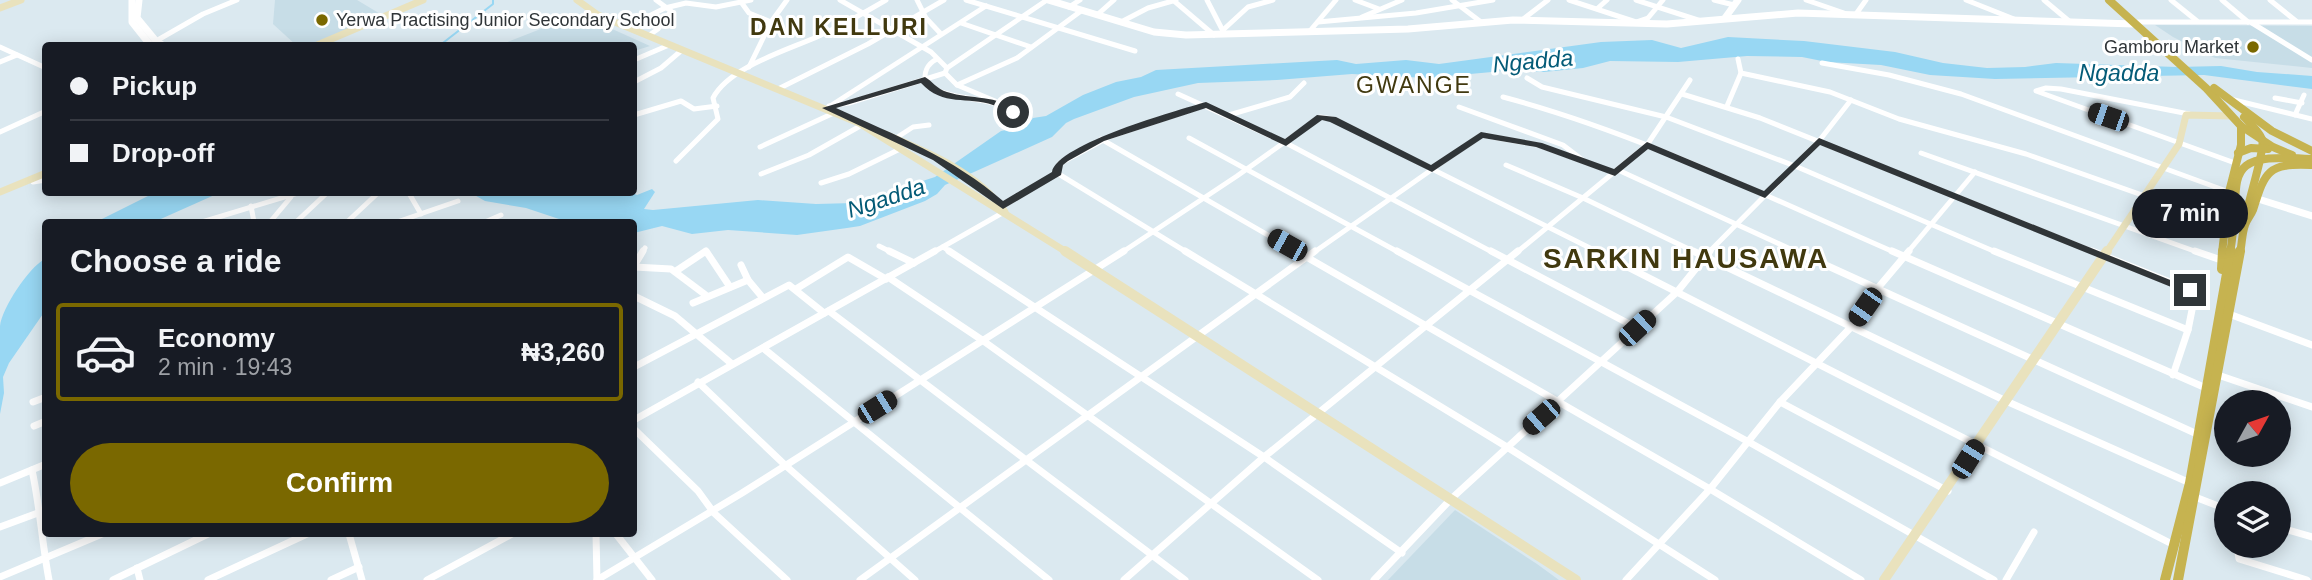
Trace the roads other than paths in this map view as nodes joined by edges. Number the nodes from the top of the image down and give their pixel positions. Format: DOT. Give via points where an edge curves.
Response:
graph roads {
  1 [pos="14,0"];
  2 [pos="21,0"];
  3 [pos="132,0"];
  4 [pos="139,0"];
  5 [pos="237,0"];
  6 [pos="422,0"];
  7 [pos="429,0"];
  8 [pos="577,0"];
  9 [pos="656,0"];
  10 [pos="693,0"];
  11 [pos="751,0"];
  12 [pos="787,0"];
  13 [pos="840,0"];
  14 [pos="886,0"];
  15 [pos="917,0"];
  16 [pos="944,0"];
  17 [pos="966,0"];
  18 [pos="1080,0"];
  19 [pos="1114,0"];
  20 [pos="1174,0"];
  21 [pos="1207,0"];
  22 [pos="1273,0"];
  23 [pos="1336,0"];
  24 [pos="1354,0"];
  25 [pos="1402,0"];
  26 [pos="1452,0"];
  27 [pos="1493,0"];
  28 [pos="1548,0"];
  29 [pos="1569,0"];
  30 [pos="1607,0"];
  31 [pos="1636,0"];
  32 [pos="1663,0"];
  33 [pos="1714,0"];
  34 [pos="1806,0"];
  35 [pos="1866,0"];
  36 [pos="1966,0"];
  37 [pos="2044,0"];
  38 [pos="2111,0"];
  39 [pos="2171,0"];
  40 [pos="2222,0"];
  41 [pos="2270,0"];
  42 [pos="1053,1"];
  43 [pos="1259,1"];
  44 [pos="741,2"];
  45 [pos="1735,2"];
  46 [pos="686,3"];
  47 [pos="986,6"];
  48 [pos="1463,6"];
  49 [pos="1657,6"];
  50 [pos="0,7"];
  51 [pos="1069,7"];
  52 [pos="665,8"];
  53 [pos="1598,8"];
  54 [pos="1379,9"];
  55 [pos="1081,10"];
  56 [pos="1433,10"];
  57 [pos="925,12"];
  58 [pos="861,14"];
  59 [pos="1848,14"];
  60 [pos="1856,14"];
  61 [pos="1097,15"];
  62 [pos="1023,16"];
  63 [pos="1725,18"];
  64 [pos="1357,19"];
  65 [pos="2014,19"];
  66 [pos="1522,20"];
  67 [pos="1702,21"];
  68 [pos="2069,21"];
  69 [pos="771,22"];
  70 [pos="1121,22"];
  71 [pos="1318,22"];
  72 [pos="1481,22"];
  73 [pos="2197,22"];
  74 [pos="2249,22"];
  75 [pos="2298,22"];
  76 [pos="2312,22"];
  77 [pos="961,23"];
  78 [pos="1638,23"];
  79 [pos="2136,23"];
  80 [pos="627,27"];
  81 [pos="1060,27"];
  82 [pos="891,31"];
  83 [pos="1309,32"];
  84 [pos="1224,33"];
  85 [pos="941,34"];
  86 [pos="996,35"];
  87 [pos="1214,35"];
  88 [pos="648,36"];
  89 [pos="149,42"];
  90 [pos="150,42"];
  91 [pos="154,42"];
  92 [pos="324,42"];
  93 [pos="333,42"];
  94 [pos="669,45"];
  95 [pos="922,46"];
  96 [pos="0,47"];
  97 [pos="1031,47"];
  98 [pos="682,50"];
  99 [pos="1135,51"];
  100 [pos="17,55"];
  101 [pos="637,59"];
  102 [pos="937,59"];
  103 [pos="1738,60"];
  104 [pos="2312,60"];
  105 [pos="0,62"];
  106 [pos="1822,63"];
  107 [pos="42,66"];
  108 [pos="749,67"];
  109 [pos="946,70"];
  110 [pos="1741,73"];
  111 [pos="739,74"];
  112 [pos="1527,78"];
  113 [pos="925,79"];
  114 [pos="637,80"];
  115 [pos="1690,80"];
  116 [pos="1304,83"];
  117 [pos="957,85"];
  118 [pos="778,89"];
  119 [pos="2212,89"];
  120 [pos="1178,94"];
  121 [pos="1682,94"];
  122 [pos="2304,95"];
  123 [pos="1503,97"];
  124 [pos="2275,98"];
  125 [pos="2228,99"];
  126 [pos="1851,100"];
  127 [pos="995,102"];
  128 [pos="2302,103"];
  129 [pos="1206,105"];
  130 [pos="717,106"];
  131 [pos="1727,106"];
  132 [pos="1459,107"];
  133 [pos="831,109"];
  134 [pos="1013,112"];
  135 [pos="42,113"];
  136 [pos="637,114"];
  137 [pos="2189,114"];
  138 [pos="1229,115"];
  139 [pos="2295,115"];
  140 [pos="2232,116"];
  141 [pos="1666,117"];
  142 [pos="2312,120"];
  143 [pos="862,125"];
  144 [pos="929,125"];
  145 [pos="2241,126"];
  146 [pos="0,132"];
  147 [pos="896,138"];
  148 [pos="1189,138"];
  149 [pos="1101,139"];
  150 [pos="1819,141"];
  151 [pos="1286,143"];
  152 [pos="2179,144"];
  153 [pos="1647,145"];
  154 [pos="760,147"];
  155 [pos="900,149"];
  156 [pos="2309,150"];
  157 [pos="1921,153"];
  158 [pos="2295,156"];
  159 [pos="2239,160"];
  160 [pos="676,161"];
  161 [pos="2312,162"];
  162 [pos="1588,164"];
  163 [pos="1506,165"];
  164 [pos="2284,165"];
  165 [pos="1795,166"];
  166 [pos="2165,168"];
  167 [pos="1248,169"];
  168 [pos="1432,169"];
  169 [pos="1617,172"];
  170 [pos="1975,172"];
  171 [pos="1057,173"];
  172 [pos="761,174"];
  173 [pos="42,178"];
  174 [pos="42,179"];
  175 [pos="821,183"];
  176 [pos="2229,192"];
  177 [pos="0,194"];
  178 [pos="1765,195"];
  179 [pos="292,196"];
  180 [pos="324,196"];
  181 [pos="375,196"];
  182 [pos="411,196"];
  183 [pos="1957,196"];
  184 [pos="2145,196"];
  185 [pos="1391,197"];
  186 [pos="1583,198"];
  187 [pos="2255,198"];
  188 [pos="1205,200"];
  189 [pos="458,201"];
  190 [pos="251,206"];
  191 [pos="1004,209"];
  192 [pos="421,214"];
  193 [pos="501,215"];
  194 [pos="2312,216"];
  195 [pos="211,219"];
  196 [pos="253,219"];
  197 [pos="273,219"];
  198 [pos="299,219"];
  199 [pos="350,219"];
  200 [pos="406,219"];
  201 [pos="492,219"];
  202 [pos="1738,223"];
  203 [pos="2245,224"];
  204 [pos="1933,225"];
  205 [pos="2125,225"];
  206 [pos="2227,225"];
  207 [pos="1350,226"];
  208 [pos="1547,227"];
  209 [pos="1154,230"];
  210 [pos="879,246"];
  211 [pos="943,247"];
  212 [pos="645,248"];
  213 [pos="637,256"];
  214 [pos="1307,256"];
  215 [pos="1705,256"];
  216 [pos="2103,256"];
  217 [pos="1907,257"];
  218 [pos="1510,260"];
  219 [pos="2221,260"];
  220 [pos="914,263"];
  221 [pos="741,265"];
  222 [pos="637,266"];
  223 [pos="1093,270"];
  224 [pos="676,271"];
  225 [pos="887,278"];
  226 [pos="2224,279"];
  227 [pos="748,280"];
  228 [pos="730,287"];
  229 [pos="796,289"];
  230 [pos="1469,289"];
  231 [pos="1878,289"];
  232 [pos="2083,289"];
  233 [pos="1678,292"];
  234 [pos="1255,293"];
  235 [pos="707,296"];
  236 [pos="637,297"];
  237 [pos="763,298"];
  238 [pos="693,303"];
  239 [pos="1038,306"];
  240 [pos="826,312"];
  241 [pos="2228,314"];
  242 [pos="1425,324"];
  243 [pos="2061,324"];
  244 [pos="1852,326"];
  245 [pos="1637,328"];
  246 [pos="2188,330"];
  247 [pos="696,333"];
  248 [pos="1197,336"];
  249 [pos="982,340"];
  250 [pos="2312,345"];
  251 [pos="763,348"];
  252 [pos="2033,360"];
  253 [pos="1600,362"];
  254 [pos="1819,362"];
  255 [pos="732,364"];
  256 [pos="637,365"];
  257 [pos="1376,366"];
  258 [pos="2173,374"];
  259 [pos="2218,375"];
  260 [pos="1141,376"];
  261 [pos="922,379"];
  262 [pos="698,382"];
  263 [pos="2206,388"];
  264 [pos="42,399"];
  265 [pos="2006,401"];
  266 [pos="33,402"];
  267 [pos="1558,402"];
  268 [pos="1780,402"];
  269 [pos="2312,407"];
  270 [pos="1319,413"];
  271 [pos="1087,417"];
  272 [pos="637,418"];
  273 [pos="855,420"];
  274 [pos="42,423"];
  275 [pos="34,426"];
  276 [pos="637,432"];
  277 [pos="2197,434"];
  278 [pos="1747,441"];
  279 [pos="1978,444"];
  280 [pos="1507,447"];
  281 [pos="1264,457"];
  282 [pos="1027,460"];
  283 [pos="785,464"];
  284 [pos="42,466"];
  285 [pos="32,470"];
  286 [pos="0,483"];
  287 [pos="2190,483"];
  288 [pos="1710,489"];
  289 [pos="1948,491"];
  290 [pos="2195,497"];
  291 [pos="1451,499"];
  292 [pos="1210,503"];
  293 [pos="2214,504"];
  294 [pos="42,507"];
  295 [pos="959,509"];
  296 [pos="42,511"];
  297 [pos="714,513"];
  298 [pos="0,527"];
  299 [pos="2291,531"];
  300 [pos="2034,532"];
  301 [pos="1916,536"];
  302 [pos="45,537"];
  303 [pos="96,537"];
  304 [pos="202,537"];
  305 [pos="301,537"];
  306 [pos="350,537"];
  307 [pos="506,537"];
  308 [pos="596,537"];
  309 [pos="618,537"];
  310 [pos="2312,537"];
  311 [pos="1658,544"];
  312 [pos="2178,547"];
  313 [pos="1402,553"];
  314 [pos="1151,554"];
  315 [pos="636,558"];
  316 [pos="891,558"];
  317 [pos="2239,558"];
  318 [pos="46,560"];
  319 [pos="137,568"];
  320 [pos="359,568"];
  321 [pos="0,577"];
  322 [pos="49,580"];
  323 [pos="113,580"];
  324 [pos="140,580"];
  325 [pos="208,580"];
  326 [pos="331,580"];
  327 [pos="362,580"];
  328 [pos="426,580"];
  329 [pos="597,580"];
  330 [pos="652,580"];
  331 [pos="787,580"];
  332 [pos="860,580"];
  333 [pos="915,580"];
  334 [pos="1049,580"];
  335 [pos="1124,580"];
  336 [pos="1185,580"];
  337 [pos="1318,580"];
  338 [pos="1374,580"];
  339 [pos="1576,580"];
  340 [pos="1626,580"];
  341 [pos="1715,580"];
  342 [pos="1861,580"];
  343 [pos="1884,580"];
  344 [pos="1994,580"];
  345 [pos="2006,580"];
  346 [pos="2165,580"];
  347 [pos="2178,580"];
  348 [pos="2307,580"];
  1 -- 50 [label="main road"];
  2 -- 50 [label="main road"];
  3 -- 89 [label="street" via="132,22"];
  4 -- 90 [label="street" via="137,18"];
  5 -- 91 [label="street"];
  6 -- 92 [label="main road"];
  7 -- 93 [label="main road"];
  8 -- 80 [label="main road" via="589,11"];
  9 -- 52 [label="street"];
  10 -- 46 [label="street"];
  11 -- 44 [label="street"];
  12 -- 69 [label="street"];
  13 -- 58 [label="street"];
  14 -- 58 [label="street"];
  15 -- 57 [label="street"];
  16 -- 57 [label="street"];
  17 -- 47 [label="street"];
  18 -- 51 [label="street"];
  19 -- 61 [label="street"];
  20 -- 70 [label="street"];
  20 -- 87 [label="street"];
  21 -- 84 [label="street"];
  22 -- 43 [label="street"];
  23 -- 71 [label="street"];
  24 -- 54 [label="street"];
  25 -- 54 [label="street"];
  26 -- 48 [label="street"];
  26 -- 56 [label="street"];
  27 -- 48 [label="street"];
  28 -- 66 [label="street"];
  29 -- 53 [label="street"];
  30 -- 53 [label="street"];
  31 -- 49 [label="street"];
  32 -- 49 [label="street"];
  33 -- 45 [label="street"];
  34 -- 59 [label="street"];
  35 -- 60 [label="street"];
  36 -- 65 [label="street"];
  37 -- 68 [label="street"];
  38 -- 79 [label="highway"];
  39 -- 73 [label="street"];
  40 -- 74 [label="street"];
  41 -- 75 [label="street"];
  42 -- 51 [label="street"];
  42 -- 62 [label="street"];
  43 -- 84 [label="street"];
  44 -- 46 [label="street" via="702,7"];
  44 -- 69 [label="street" via="749,13"];
  45 -- 63 [label="street"];
  46 -- 52 [label="street"];
  47 -- 62 [label="street"];
  47 -- 77 [label="street"];
  48 -- 56 [label="street"];
  48 -- 72 [label="street"];
  49 -- 67 [label="street"];
  49 -- 78 [label="street"];
  51 -- 55 [label="street"];
  52 -- 80 [label="street"];
  52 -- 88 [label="street" via="671,10 662,28"];
  53 -- 78 [label="street"];
  54 -- 64 [label="street"];
  55 -- 61 [label="street"];
  55 -- 81 [label="street"];
  56 -- 64 [label="street"];
  57 -- 82 [label="street"];
  57 -- 85 [label="street"];
  58 -- 82 [label="street"];
  58 -- 108 [label="street"];
  59 -- 60 [label="street"];
  59 -- 63 [label="street" via="1767,13"];
  60 -- 65 [label="street"];
  61 -- 70 [label="street"];
  62 -- 81 [label="street"];
  62 -- 86 [label="street"];
  63 -- 67 [label="street"];
  64 -- 71 [label="street"];
  65 -- 68 [label="street"];
  66 -- 72 [label="street"];
  66 -- 78 [label="street"];
  67 -- 78 [label="street"];
  68 -- 79 [label="street"];
  69 -- 108 [label="street"];
  70 -- 87 [label="street" via="1166,34"];
  71 -- 83 [label="street"];
  72 -- 83 [label="street"];
  73 -- 74 [label="street"];
  73 -- 79 [label="street"];
  74 -- 75 [label="street"];
  74 -- 104 [label="street"];
  75 -- 76 [label="street"];
  77 -- 85 [label="street"];
  77 -- 86 [label="street"];
  79 -- 119 [label="highway"];
  80 -- 88 [label="main road"];
  81 -- 97 [label="street"];
  81 -- 99 [label="street"];
  82 -- 95 [label="street"];
  82 -- 118 [label="street"];
  83 -- 84 [label="street"];
  84 -- 87 [label="street"];
  85 -- 95 [label="street"];
  86 -- 97 [label="street"];
  86 -- 109 [label="street"];
  88 -- 94 [label="main road"];
  94 -- 98 [label="main road"];
  94 -- 101 [label="street"];
  95 -- 102 [label="street"];
  95 -- 133 [label="street"];
  96 -- 100 [label="street"];
  97 -- 117 [label="street" via="1013,61"];
  98 -- 111 [label="main road"];
  98 -- 114 [label="street"];
  100 -- 105 [label="street"];
  100 -- 107 [label="street"];
  102 -- 109 [label="street"];
  102 -- 113 [label="street" via="928,65"];
  103 -- 110 [label="street"];
  106 -- 166 [label="street" via="1961,94"];
  108 -- 111 [label="street"];
  109 -- 113 [label="street"];
  109 -- 117 [label="street"];
  110 -- 126 [label="street" via="1809,86"];
  110 -- 131 [label="street"];
  111 -- 118 [label="main road"];
  111 -- 130 [label="street" via="714,93"];
  112 -- 141 [label="street" via="1542,87"];
  113 -- 127 [label="street" via="932,89 949,96"];
  113 -- 133 [label="street"];
  115 -- 121 [label="street"];
  116 -- 138 [label="street" via="1290,97"];
  117 -- 127 [label="street"];
  118 -- 133 [label="main road"];
  119 -- 125 [label="highway"];
  119 -- 140 [label="highway"];
  119 -- 203 [label="highway" via="2261,136 2264,155 2247,200"];
  120 -- 129 [label="street"];
  121 -- 131 [label="street"];
  121 -- 141 [label="street"];
  122 -- 128 [label="street"];
  123 -- 153 [label="street"];
  124 -- 128 [label="street"];
  125 -- 139 [label="street"];
  125 -- 156 [label="highway" via="2272,131"];
  126 -- 150 [label="street"];
  126 -- 184 [label="street"];
  127 -- 134 [label="street"];
  128 -- 139 [label="street"];
  129 -- 138 [label="street"];
  129 -- 149 [label="street"];
  130 -- 136 [label="street" via="694,109 681,101"];
  130 -- 160 [label="street" via="719,119"];
  131 -- 150 [label="street"];
  132 -- 162 [label="street" via="1563,145"];
  133 -- 143 [label="main road"];
  133 -- 154 [label="street"];
  135 -- 146 [label="street"];
  137 -- 140 [label="main road"];
  137 -- 152 [label="main road"];
  137 -- 152 [label="street" via="2061,89 2036,91"];
  138 -- 151 [label="street"];
  139 -- 142 [label="street"];
  140 -- 145 [label="highway"];
  141 -- 153 [label="street"];
  141 -- 165 [label="street"];
  143 -- 147 [label="main road"];
  143 -- 155 [label="main road"];
  143 -- 172 [label="street" via="809,155"];
  144 -- 147 [label="street" via="913,127"];
  145 -- 158 [label="highway"];
  145 -- 159 [label="highway"];
  147 -- 191 [label="main road" via="971,180"];
  148 -- 167 [label="street"];
  149 -- 171 [label="street" via="1065,159"];
  149 -- 188 [label="street"];
  150 -- 165 [label="street"];
  150 -- 183 [label="street"];
  151 -- 167 [label="street"];
  151 -- 168 [label="street" via="1325,117"];
  151 -- 185 [label="street"];
  152 -- 159 [label="street"];
  152 -- 166 [label="main road"];
  153 -- 169 [label="street"];
  153 -- 178 [label="street"];
  155 -- 175 [label="street"];
  155 -- 191 [label="main road" via="996,210"];
  156 -- 158 [label="highway"];
  157 -- 170 [label="street"];
  158 -- 161 [label="highway"];
  159 -- 161 [label="highway" via="2269,157"];
  159 -- 164 [label="highway" via="2251,148 2267,148 2286,158"];
  159 -- 176 [label="highway"];
  159 -- 226 [label="highway" via="2235,227"];
  161 -- 164 [label="highway"];
  162 -- 168 [label="street" via="1538,145 1481,135"];
  162 -- 169 [label="street"];
  163 -- 186 [label="street"];
  164 -- 187 [label="highway" via="2267,174"];
  165 -- 178 [label="street"];
  165 -- 204 [label="street"];
  166 -- 176 [label="street"];
  166 -- 184 [label="main road"];
  167 -- 188 [label="street"];
  167 -- 207 [label="street"];
  168 -- 185 [label="street"];
  168 -- 208 [label="street"];
  169 -- 186 [label="street"];
  169 -- 202 [label="street"];
  170 -- 183 [label="street"];
  170 -- 205 [label="street"];
  171 -- 191 [label="street"];
  171 -- 209 [label="street"];
  173 -- 177 [label="main road"];
  174 -- 177 [label="main road"];
  176 -- 206 [label="highway"];
  178 -- 202 [label="street"];
  178 -- 217 [label="street"];
  179 -- 190 [label="street"];
  179 -- 197 [label="street"];
  180 -- 198 [label="street"];
  181 -- 199 [label="street"];
  182 -- 192 [label="street"];
  183 -- 204 [label="street"];
  183 -- 216 [label="street"];
  184 -- 205 [label="main road"];
  184 -- 206 [label="street"];
  185 -- 207 [label="street"];
  185 -- 218 [label="street"];
  186 -- 208 [label="street"];
  186 -- 215 [label="street"];
  187 -- 194 [label="street"];
  187 -- 203 [label="highway"];
  188 -- 209 [label="street"];
  188 -- 214 [label="street"];
  189 -- 192 [label="street"];
  190 -- 195 [label="street"];
  190 -- 196 [label="street"];
  191 -- 211 [label="street"];
  191 -- 223 [label="main road"];
  192 -- 200 [label="street"];
  193 -- 201 [label="street"];
  202 -- 215 [label="street"];
  202 -- 231 [label="street"];
  203 -- 241 [label="highway"];
  204 -- 217 [label="street"];
  204 -- 232 [label="street"];
  205 -- 216 [label="main road"];
  205 -- 219 [label="street"];
  206 -- 219 [label="highway"];
  207 -- 214 [label="street"];
  207 -- 230 [label="street"];
  208 -- 218 [label="street"];
  208 -- 233 [label="street"];
  209 -- 223 [label="street"];
  209 -- 234 [label="street"];
  210 -- 220 [label="street"];
  211 -- 220 [label="street"];
  211 -- 239 [label="street"];
  212 -- 213 [label="street"];
  214 -- 234 [label="street"];
  214 -- 242 [label="street"];
  215 -- 233 [label="street"];
  215 -- 244 [label="street"];
  216 -- 232 [label="main road"];
  216 -- 246 [label="street" via="2190,290 2195,295"];
  217 -- 231 [label="street"];
  217 -- 243 [label="street"];
  218 -- 230 [label="street"];
  218 -- 245 [label="street"];
  219 -- 226 [label="highway"];
  220 -- 225 [label="street"];
  221 -- 227 [label="street"];
  222 -- 224 [label="street"];
  223 -- 239 [label="street"];
  223 -- 248 [label="main road"];
  224 -- 228 [label="street" via="706,251"];
  224 -- 235 [label="street"];
  225 -- 229 [label="street" via="848,257"];
  225 -- 240 [label="street"];
  225 -- 249 [label="street"];
  226 -- 263 [label="highway"];
  227 -- 228 [label="street"];
  227 -- 237 [label="street"];
  228 -- 235 [label="street"];
  229 -- 237 [label="street" via="789,285"];
  229 -- 240 [label="street"];
  230 -- 242 [label="street"];
  230 -- 253 [label="street"];
  231 -- 244 [label="street"];
  231 -- 252 [label="street"];
  232 -- 243 [label="main road"];
  232 -- 246 [label="street"];
  233 -- 245 [label="street"];
  233 -- 254 [label="street"];
  234 -- 248 [label="street"];
  234 -- 257 [label="street"];
  235 -- 238 [label="street"];
  236 -- 247 [label="street" via="663,308"];
  237 -- 247 [label="street"];
  239 -- 249 [label="street"];
  239 -- 260 [label="street"];
  240 -- 251 [label="street"];
  240 -- 261 [label="street"];
  241 -- 250 [label="street"];
  241 -- 259 [label="highway"];
  242 -- 257 [label="street"];
  242 -- 267 [label="street"];
  243 -- 252 [label="main road"];
  243 -- 258 [label="street"];
  244 -- 254 [label="street"];
  244 -- 265 [label="street"];
  245 -- 253 [label="street"];
  246 -- 258 [label="street"];
  247 -- 255 [label="street"];
  247 -- 256 [label="street"];
  248 -- 260 [label="street"];
  248 -- 270 [label="main road"];
  249 -- 261 [label="street"];
  249 -- 271 [label="street"];
  251 -- 255 [label="street"];
  251 -- 273 [label="street"];
  252 -- 265 [label="main road"];
  252 -- 277 [label="street"];
  253 -- 267 [label="street"];
  253 -- 278 [label="street"];
  254 -- 268 [label="street"];
  254 -- 279 [label="street"];
  255 -- 262 [label="street"];
  257 -- 270 [label="street"];
  257 -- 280 [label="street"];
  258 -- 263 [label="street"];
  259 -- 269 [label="street"];
  259 -- 290 [label="highway"];
  260 -- 271 [label="street"];
  260 -- 281 [label="street"];
  261 -- 273 [label="street"];
  261 -- 282 [label="street"];
  262 -- 272 [label="street"];
  262 -- 283 [label="street"];
  263 -- 277 [label="highway"];
  264 -- 266 [label="street"];
  265 -- 279 [label="main road"];
  265 -- 287 [label="street"];
  267 -- 280 [label="street"];
  267 -- 288 [label="street"];
  268 -- 278 [label="street"];
  268 -- 289 [label="street"];
  270 -- 281 [label="street"];
  270 -- 291 [label="main road"];
  271 -- 282 [label="street"];
  271 -- 292 [label="street"];
  273 -- 283 [label="street"];
  273 -- 295 [label="street"];
  274 -- 275 [label="street"];
  276 -- 297 [label="street" via="698,491"];
  277 -- 287 [label="highway"];
  278 -- 288 [label="street"];
  278 -- 301 [label="street"];
  279 -- 289 [label="main road"];
  279 -- 312 [label="street"];
  280 -- 291 [label="street"];
  280 -- 311 [label="street"];
  281 -- 292 [label="street"];
  281 -- 313 [label="street"];
  282 -- 295 [label="street"];
  282 -- 314 [label="street"];
  283 -- 297 [label="street"];
  283 -- 316 [label="street"];
  284 -- 285 [label="street"];
  285 -- 286 [label="street"];
  285 -- 294 [label="street"];
  287 -- 312 [label="highway"];
  288 -- 311 [label="street"];
  288 -- 342 [label="street"];
  289 -- 301 [label="main road"];
  290 -- 293 [label="street"];
  290 -- 312 [label="highway"];
  291 -- 313 [label="street"];
  291 -- 339 [label="main road"];
  292 -- 314 [label="street"];
  292 -- 337 [label="street"];
  295 -- 316 [label="street"];
  295 -- 334 [label="street"];
  296 -- 298 [label="street"];
  297 -- 315 [label="street"];
  297 -- 331 [label="street"];
  299 -- 310 [label="street"];
  300 -- 345 [label="street"];
  301 -- 343 [label="main road"];
  301 -- 344 [label="street"];
  302 -- 318 [label="street"];
  303 -- 318 [label="street"];
  304 -- 319 [label="street"];
  305 -- 325 [label="street"];
  306 -- 320 [label="street"];
  307 -- 328 [label="street"];
  308 -- 329 [label="street"];
  309 -- 315 [label="street"];
  311 -- 340 [label="street"];
  311 -- 341 [label="street"];
  312 -- 346 [label="highway"];
  312 -- 347 [label="highway"];
  313 -- 338 [label="street"];
  314 -- 335 [label="street"];
  314 -- 336 [label="street"];
  315 -- 329 [label="street"];
  315 -- 330 [label="street"];
  316 -- 332 [label="street"];
  316 -- 333 [label="street"];
  317 -- 348 [label="street"];
  318 -- 321 [label="street"];
  318 -- 322 [label="street"];
  319 -- 323 [label="street"];
  319 -- 324 [label="street"];
  320 -- 326 [label="street"];
  320 -- 327 [label="street"];
}
